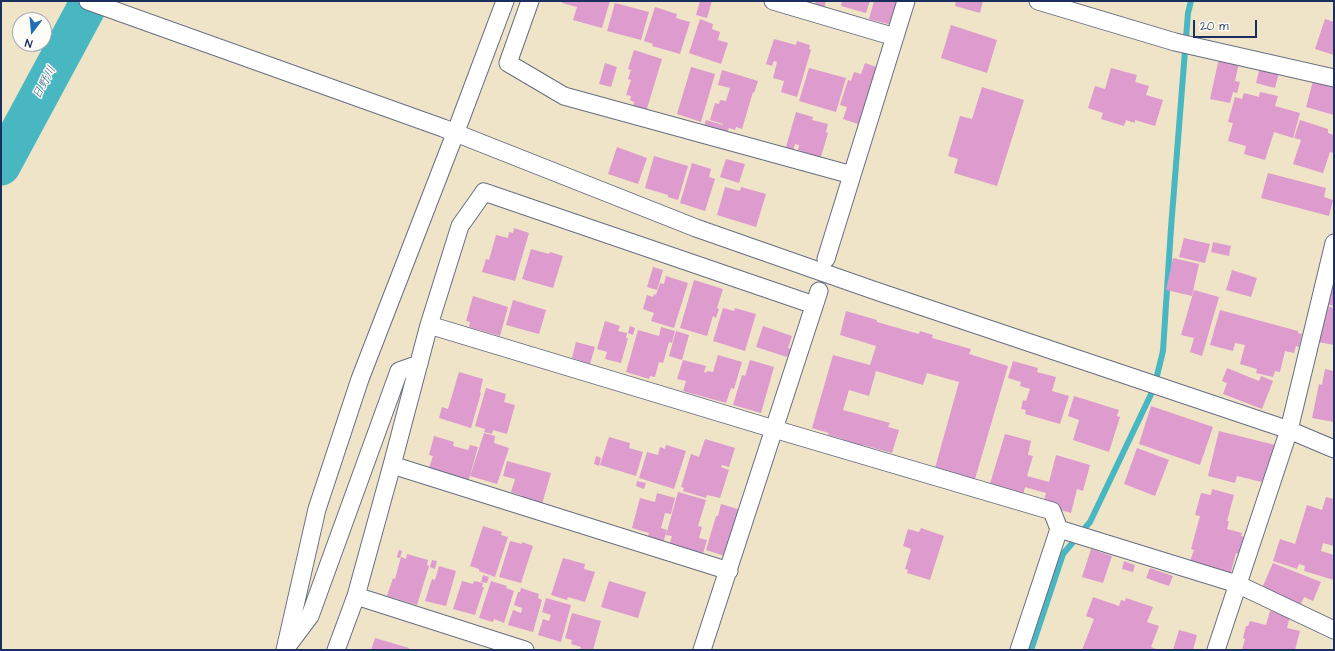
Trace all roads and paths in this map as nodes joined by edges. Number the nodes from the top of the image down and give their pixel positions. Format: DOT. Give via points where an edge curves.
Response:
graph roads {
  1 [pos="88,1"];
  2 [pos="505,1"];
  3 [pos="530,1"];
  4 [pos="773,1"];
  5 [pos="906,1"];
  6 [pos="1038,1"];
  7 [pos="895,36"];
  8 [pos="1334,78"];
  9 [pos="449,131"];
  10 [pos="852,175"];
  11 [pos="1334,243"];
  12 [pos="826,259"];
  13 [pos="429,324"];
  14 [pos="419,364"];
  15 [pos="774,429"];
  16 [pos="1289,430"];
  17 [pos="1334,449"];
  18 [pos="392,465"];
  19 [pos="1059,529"];
  20 [pos="729,571"];
  21 [pos="1237,584"];
  22 [pos="356,596"];
  23 [pos="1334,630"];
  24 [pos="286,649"];
  25 [pos="336,650"];
  26 [pos="525,650"];
  27 [pos="702,650"];
  28 [pos="1019,650"];
  29 [pos="1216,650"];
  1 -- 9 [label="street"];
  2 -- 9 [label="street"];
  3 -- 10 [label="street" via="508,63 564,96"];
  4 -- 7 [label="street"];
  5 -- 7 [label="street"];
  6 -- 8 [label="street" via="1175,42"];
  7 -- 10 [label="street"];
  9 -- 16 [label="street" via="696,228"];
  9 -- 24 [label="street" via="357,386 317,509"];
  10 -- 12 [label="street"];
  11 -- 16 [label="street"];
  13 -- 14 [label="street"];
  13 -- 15 [label="street"];
  13 -- 15 [label="street" via="460,226 484,192 816,298"];
  14 -- 18 [label="street"];
  14 -- 24 [label="street" via="399,371 310,616"];
  15 -- 19 [label="street" via="1052,511"];
  15 -- 20 [label="street"];
  16 -- 17 [label="street"];
  16 -- 21 [label="street"];
  18 -- 20 [label="street"];
  18 -- 22 [label="street"];
  19 -- 21 [label="street"];
  19 -- 28 [label="street"];
  20 -- 27 [label="street"];
  21 -- 23 [label="street"];
  21 -- 29 [label="street"];
  22 -- 25 [label="street"];
  22 -- 26 [label="street"];
}
